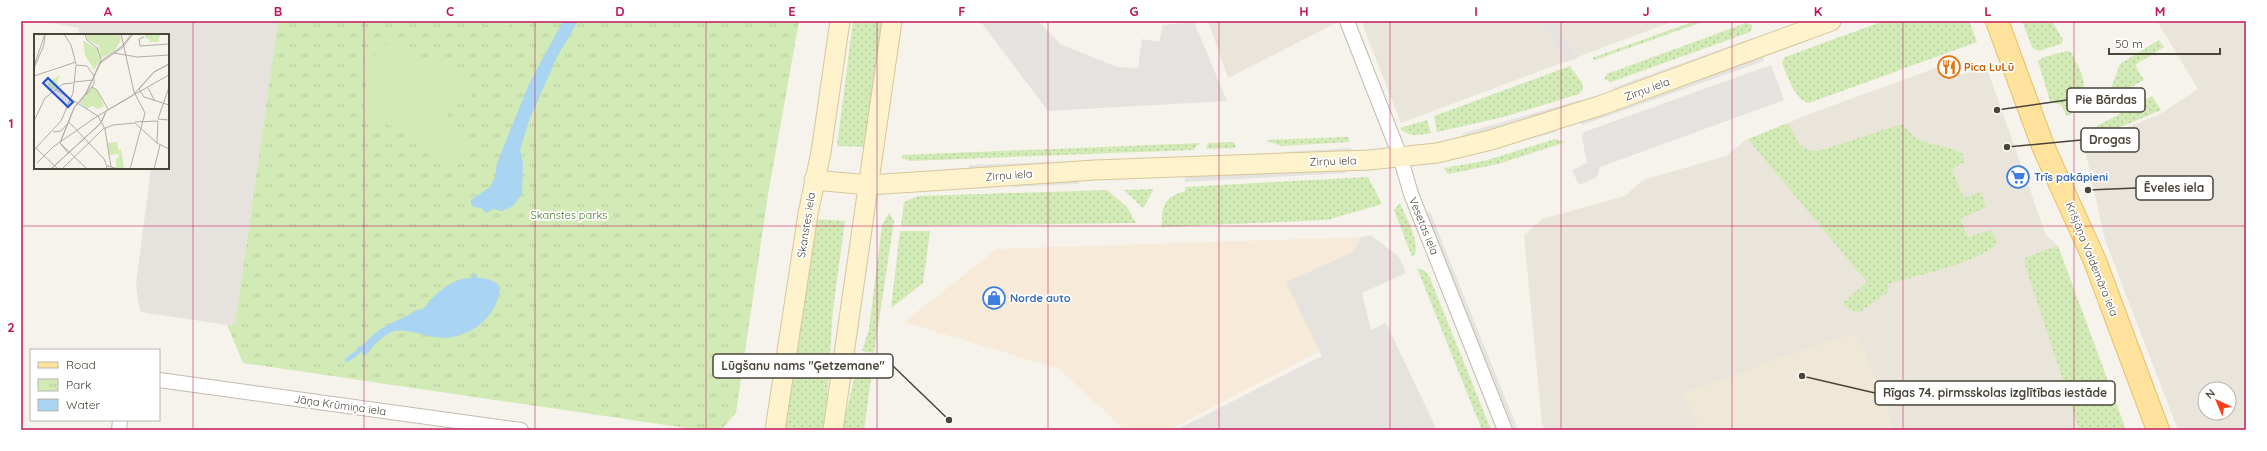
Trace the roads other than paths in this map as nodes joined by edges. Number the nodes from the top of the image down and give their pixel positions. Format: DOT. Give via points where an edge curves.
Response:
graph roads {
  1 [pos="840,21"];
  2 [pos="892,21"];
  3 [pos="1347,21"];
  4 [pos="1831,21"];
  5 [pos="1997,21"];
  6 [pos="1400,156"];
  7 [pos="814,180"];
  8 [pos="869,185"];
  9 [pos="160,380"];
  10 [pos="775,429"];
  11 [pos="521,430"];
  12 [pos="833,430"];
  13 [pos="1505,430"];
  14 [pos="2158,430"];
  1 -- 7 [label="main road, Skanstes iela" via="821,152"];
  2 -- 8 [label="main road"];
  3 -- 6 [label="street, Vesetas iela"];
  4 -- 6 [label="main road, Zirņu iela" via="1602,106 1546,124 1437,153"];
  5 -- 14 [label="main road, Krišjāņa Valdemāra iela" via="2043,146 2095,261"];
  6 -- 8 [label="main road, Zirņu iela" via="1095,170"];
  6 -- 13 [label="street, Vesetas iela" via="1411,194"];
  7 -- 8 [label="main road, Zirņu iela"];
  7 -- 10 [label="main road, Skanstes iela"];
  8 -- 12 [label="main road"];
  9 -- 11 [label="street, Jāņa Krūmiņa iela"];
}
